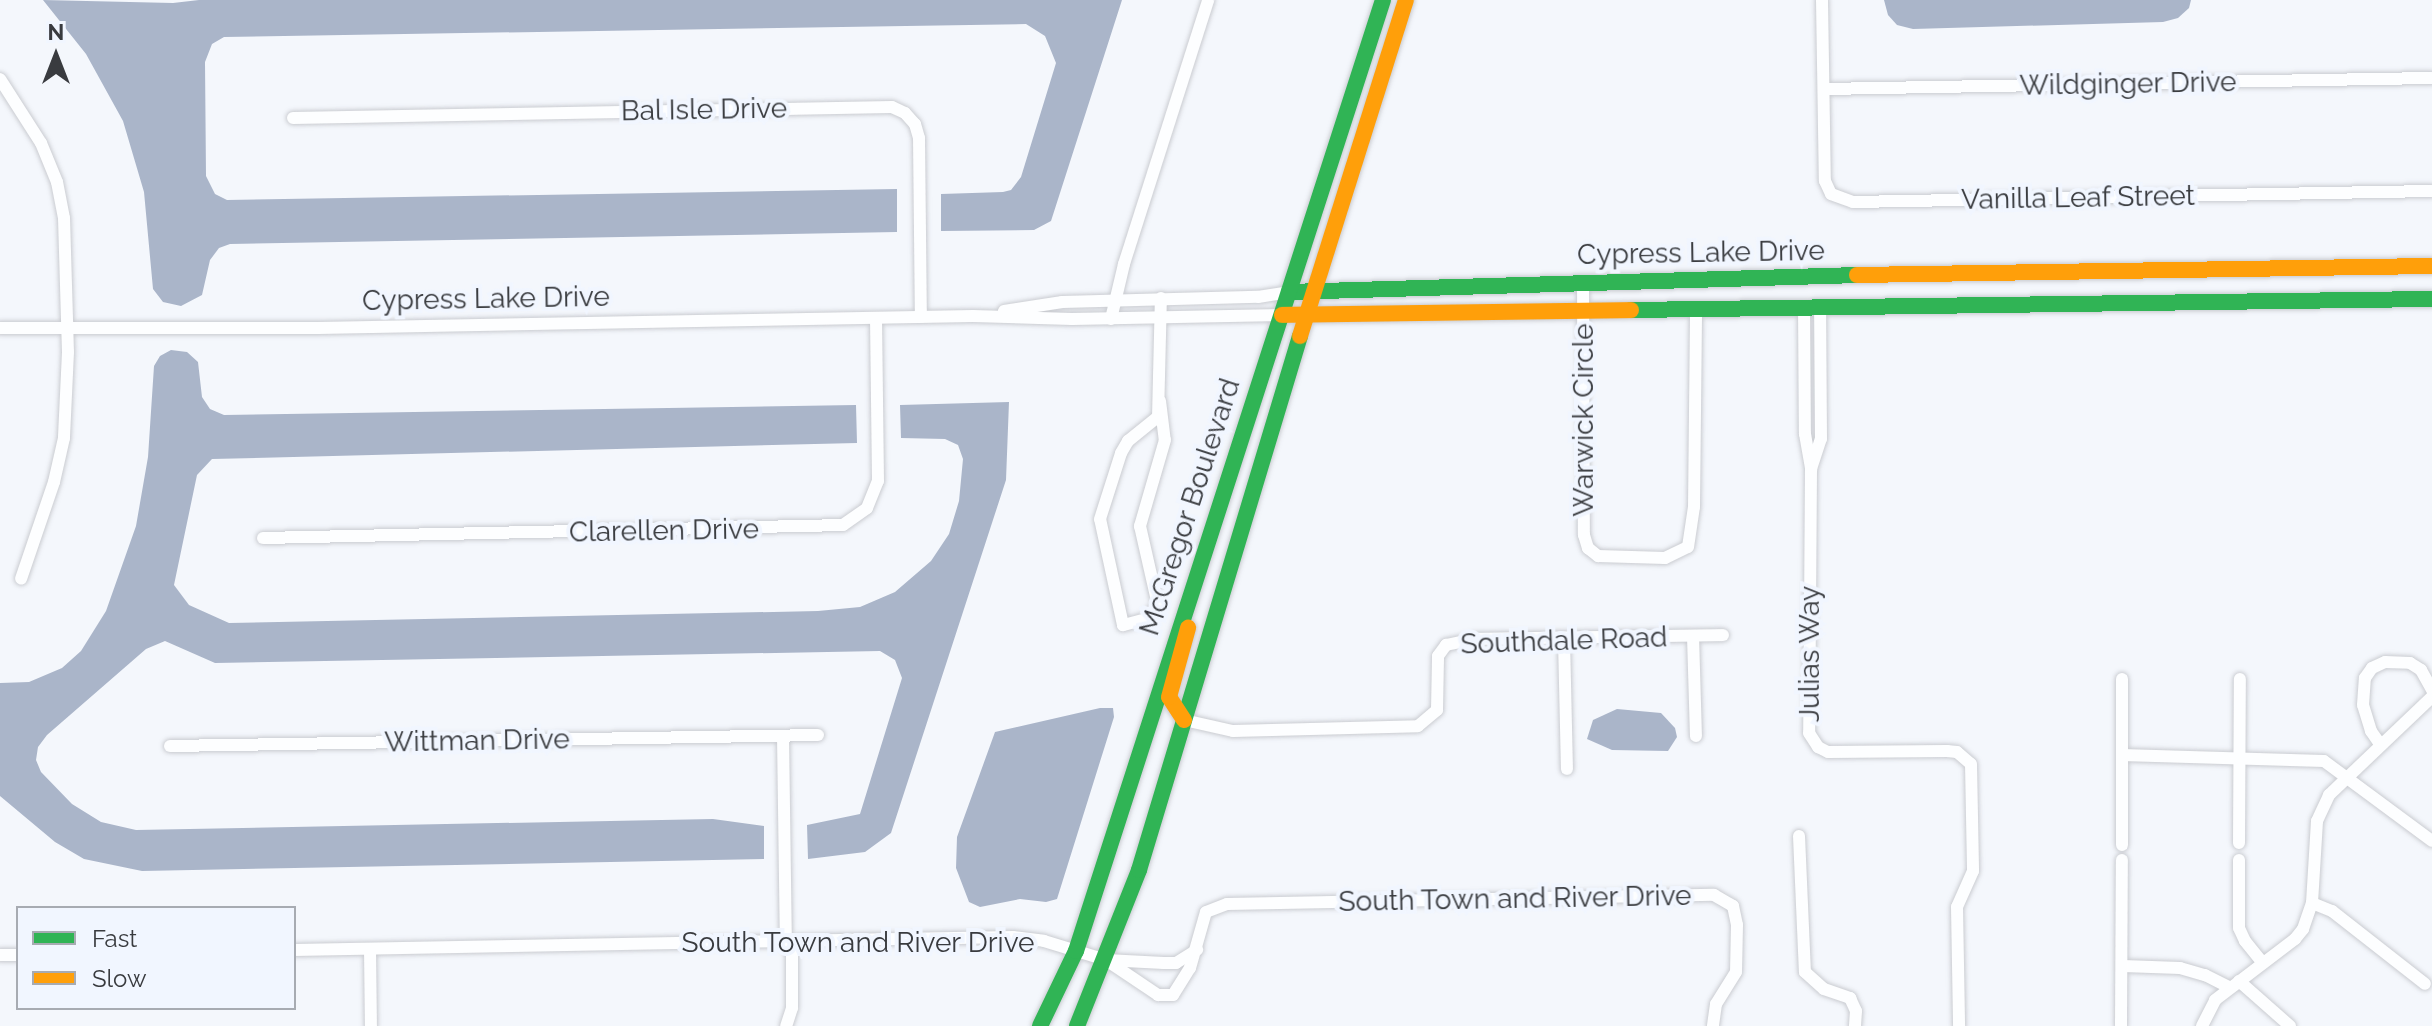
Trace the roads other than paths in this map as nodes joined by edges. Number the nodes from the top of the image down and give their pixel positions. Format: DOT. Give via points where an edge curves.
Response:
graph roads {
  1 [pos="1208,0"];
  2 [pos="1383,0"];
  3 [pos="1406,0"];
  4 [pos="1822,0"];
  5 [pos="2432,78"];
  6 [pos="0,79"];
  7 [pos="1824,89"];
  8 [pos="293,118"];
  9 [pos="2432,191"];
  10 [pos="2432,266"];
  11 [pos="2005,274"];
  12 [pos="1583,281"];
  13 [pos="1315,291"];
  14 [pos="1289,292"];
  15 [pos="1161,298"];
  16 [pos="1115,299"];
  17 [pos="2432,299"];
  18 [pos="2004,304"];
  19 [pos="1812,306"];
  20 [pos="1696,307"];
  21 [pos="1584,311"];
  22 [pos="1282,315"];
  23 [pos="1309,315"];
  24 [pos="973,316"];
  25 [pos="921,317"];
  26 [pos="876,318"];
  27 [pos="1161,318"];
  28 [pos="1111,319"];
  29 [pos="67,327"];
  30 [pos="0,328"];
  31 [pos="1160,401"];
  32 [pos="263,538"];
  33 [pos="1197,572"];
  34 [pos="21,579"];
  35 [pos="1723,635"];
  36 [pos="1693,636"];
  37 [pos="1564,639"];
  38 [pos="2122,679"];
  39 [pos="2240,679"];
  40 [pos="2432,690"];
  41 [pos="2432,697"];
  42 [pos="1184,720"];
  43 [pos="818,735"];
  44 [pos="783,736"];
  45 [pos="1696,736"];
  46 [pos="2380,744"];
  47 [pos="170,746"];
  48 [pos="2122,755"];
  49 [pos="2239,757"];
  50 [pos="1567,769"];
  51 [pos="2346,775"];
  52 [pos="1799,836"];
  53 [pos="2432,841"];
  54 [pos="2239,843"];
  55 [pos="2122,845"];
  56 [pos="2122,860"];
  57 [pos="2239,860"];
  58 [pos="2312,903"];
  59 [pos="786,942"];
  60 [pos="370,949"];
  61 [pos="296,950"];
  62 [pos="1197,950"];
  63 [pos="1076,951"];
  64 [pos="1106,960"];
  65 [pos="2263,963"];
  66 [pos="2123,966"];
  67 [pos="2235,984"];
  68 [pos="2425,984"];
  69 [pos="371,1026"];
  70 [pos="786,1026"];
  71 [pos="1040,1026"];
  72 [pos="1077,1026"];
  73 [pos="1713,1026"];
  74 [pos="1855,1026"];
  75 [pos="1959,1026"];
  76 [pos="2121,1026"];
  77 [pos="2202,1026"];
  78 [pos="2290,1026"];
  1 -- 16 [label="street"];
  2 -- 14 [label="main road, McGregor Boulevard"];
  3 -- 13 [label="main road, McGregor Boulevard"];
  4 -- 7 [label="street, Vanilla Leaf Street"];
  5 -- 7 [label="street, Wildginger Drive"];
  6 -- 29 [label="street" via="41,143 57,182 64,218"];
  7 -- 9 [label="street, Vanilla Leaf Street" via="1825,181 1831,194 1853,202"];
  8 -- 25 [label="street, Bal Isle Drive" via="892,107 915,124 919,138"];
  10 -- 11 [label="main road, Cypress Lake Drive"];
  11 -- 12 [label="main road, Cypress Lake Drive"];
  11 -- 18 [label="main road"];
  12 -- 13 [label="main road, Cypress Lake Drive"];
  12 -- 21 [label="street, Warwick Circle"];
  13 -- 14 [label="main road, Cypress Lake Drive"];
  13 -- 23 [label="main road, McGregor Boulevard"];
  14 -- 15 [label="street, Cypress Lake Drive"];
  14 -- 22 [label="main road, McGregor Boulevard"];
  15 -- 16 [label="street, Cypress Lake Drive"];
  15 -- 27 [label="street"];
  16 -- 24 [label="street, Cypress Lake Drive"];
  16 -- 28 [label="street"];
  17 -- 18 [label="main road, Cypress Lake Drive"];
  18 -- 19 [label="main road, Cypress Lake Drive"];
  19 -- 20 [label="main road, Cypress Lake Drive"];
  19 -- 75 [label="street, Julias Way" via="1805,434 1811,469 1808,722 1812,740 1828,752 1957,752 1971,764 1973,871 1957,907"];
  20 -- 21 [label="main road, Cypress Lake Drive"];
  20 -- 21 [label="street, Warwick Circle" via="1693,535 1688,547 1665,558 1598,556 1588,548"];
  21 -- 23 [label="main road, Cypress Lake Drive"];
  22 -- 23 [label="main road, Cypress Lake Drive"];
  22 -- 27 [label="street, Cypress Lake Drive"];
  22 -- 33 [label="main road, McGregor Boulevard"];
  23 -- 42 [label="main road, McGregor Boulevard"];
  24 -- 25 [label="street, Cypress Lake Drive"];
  24 -- 28 [label="street, Cypress Lake Drive"];
  25 -- 26 [label="street, Cypress Lake Drive"];
  26 -- 29 [label="street, Cypress Lake Drive"];
  26 -- 32 [label="street, Clarellen Drive" via="878,481 867,508 843,525"];
  27 -- 28 [label="street, Cypress Lake Drive"];
  27 -- 31 [label="street"];
  29 -- 30 [label="street, Cypress Lake Drive"];
  29 -- 34 [label="street" via="64,438"];
  31 -- 31 [label="street" via="1158,417 1121,453 1100,519 1123,625 1146,619 1158,605 1140,526 1165,440"];
  33 -- 42 [label="main road" via="1198,591 1169,697"];
  33 -- 63 [label="main road, McGregor Boulevard"];
  35 -- 36 [label="street, Southdale Road"];
  36 -- 37 [label="street, Southdale Road"];
  36 -- 45 [label="street"];
  37 -- 42 [label="street, Southdale Road" via="1475,639 1446,645 1438,656 1437,710 1418,726 1233,731"];
  37 -- 50 [label="street"];
  38 -- 48 [label="street"];
  39 -- 49 [label="street"];
  40 -- 46 [label="street" via="2421,670 2410,663 2385,662 2372,668 2365,678 2363,705"];
  41 -- 46 [label="street"];
  42 -- 64 [label="main road, McGregor Boulevard"];
  43 -- 44 [label="street, Wittman Drive"];
  44 -- 47 [label="street, Wittman Drive"];
  44 -- 59 [label="street"];
  46 -- 51 [label="street"];
  48 -- 49 [label="street"];
  48 -- 55 [label="street"];
  49 -- 51 [label="street" via="2312,758"];
  49 -- 54 [label="street"];
  51 -- 53 [label="street"];
  51 -- 58 [label="street" via="2317,821"];
  52 -- 74 [label="street" via="1805,972 1824,989 1850,998"];
  56 -- 66 [label="street"];
  57 -- 65 [label="street" via="2239,928"];
  58 -- 65 [label="street" via="2295,939"];
  58 -- 68 [label="street" via="2332,911"];
  59 -- 60 [label="street, South Town and River Drive"];
  59 -- 63 [label="street, South Town and River Drive" via="1013,937"];
  59 -- 70 [label="street" via="792,955 792,1008"];
  60 -- 61 [label="street, South Town and River Drive"];
  60 -- 69 [label="street"];
  62 -- 64 [label="street, South Town and River Drive" via="1176,963"];
  62 -- 64 [label="street" via="1179,989 1165,996"];
  62 -- 73 [label="street, South Town and River Drive" via="1206,912 1227,904 1714,895 1733,906 1737,938 1736,972 1716,1004"];
  63 -- 64 [label="street, South Town and River Drive"];
  63 -- 71 [label="main road, McGregor Boulevard"];
  64 -- 72 [label="main road, McGregor Boulevard"];
  65 -- 67 [label="street"];
  66 -- 67 [label="street" via="2180,968"];
  66 -- 76 [label="street"];
  67 -- 77 [label="street" via="2215,1000"];
  67 -- 78 [label="street"];
}
